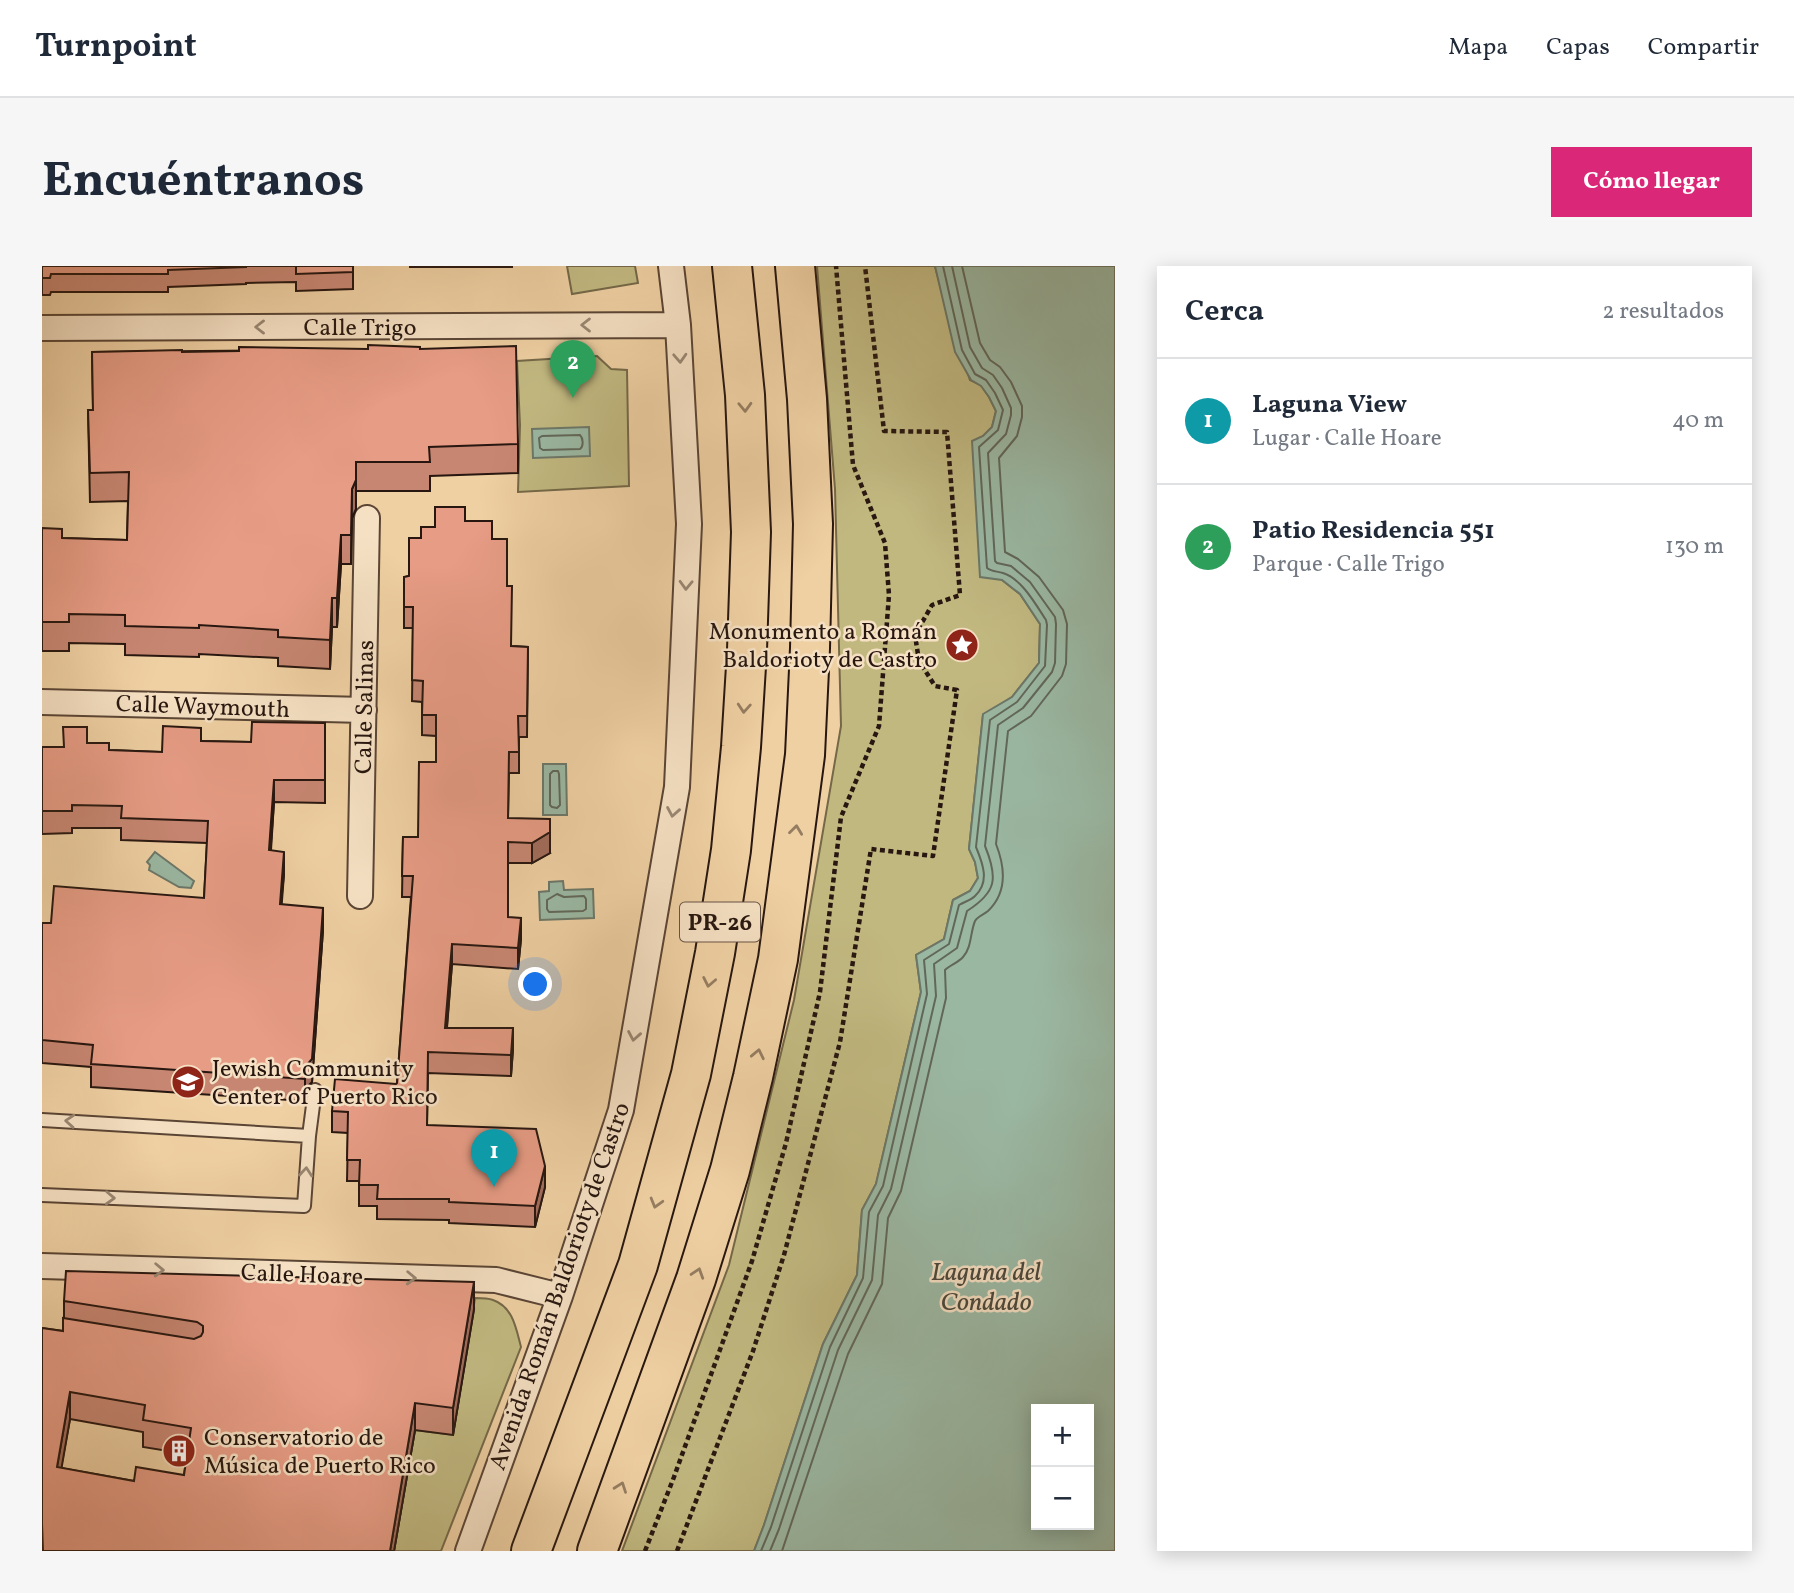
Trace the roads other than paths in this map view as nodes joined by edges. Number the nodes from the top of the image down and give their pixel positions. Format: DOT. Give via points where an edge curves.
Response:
graph roads {
  1 [pos="671,266"];
  2 [pos="732,266"];
  3 [pos="795,266"];
  4 [pos="678,325"];
  5 [pos="42,328"];
  6 [pos="367,518"];
  7 [pos="42,702"];
  8 [pos="364,710"];
  9 [pos="360,896"];
  10 [pos="315,1090"];
  11 [pos="42,1120"];
  12 [pos="309,1136"];
  13 [pos="42,1195"];
  14 [pos="42,1266"];
  15 [pos="560,1296"];
  16 [pos="468,1551"];
  17 [pos="531,1551"];
  18 [pos="597,1551"];
  1 -- 4 [label="street, Avenida Román Baldorioty de Castro"];
  2 -- 17 [label="highway, PR-26, one-way" via="745,395 751,532 741,747 715,953 691,1074 638,1265"];
  18 -- 3 [label="highway, PR-26, one-way" via="696,1279 726,1182 778,959 805,755 810,648 812,511"];
  4 -- 5 [label="street, Calle Trigo, one-way"];
  4 -- 15 [label="street, Avenida Román Baldorioty de Castro, one-way" via="689,524 677,787 621,1110"];
  6 -- 8 [label="street, Calle Salinas"];
  7 -- 8 [label="street, Calle Waymouth"];
  8 -- 9 [label="street, Calle Salinas"];
  10 -- 12 [label="lane"];
  12 -- 11 [label="lane, one-way"];
  13 -- 12 [label="lane, one-way" via="304,1206"];
  14 -- 15 [label="street, Calle Hoare, one-way" via="496,1280"];
  15 -- 16 [label="street, Avenida Román Baldorioty de Castro"];
}
